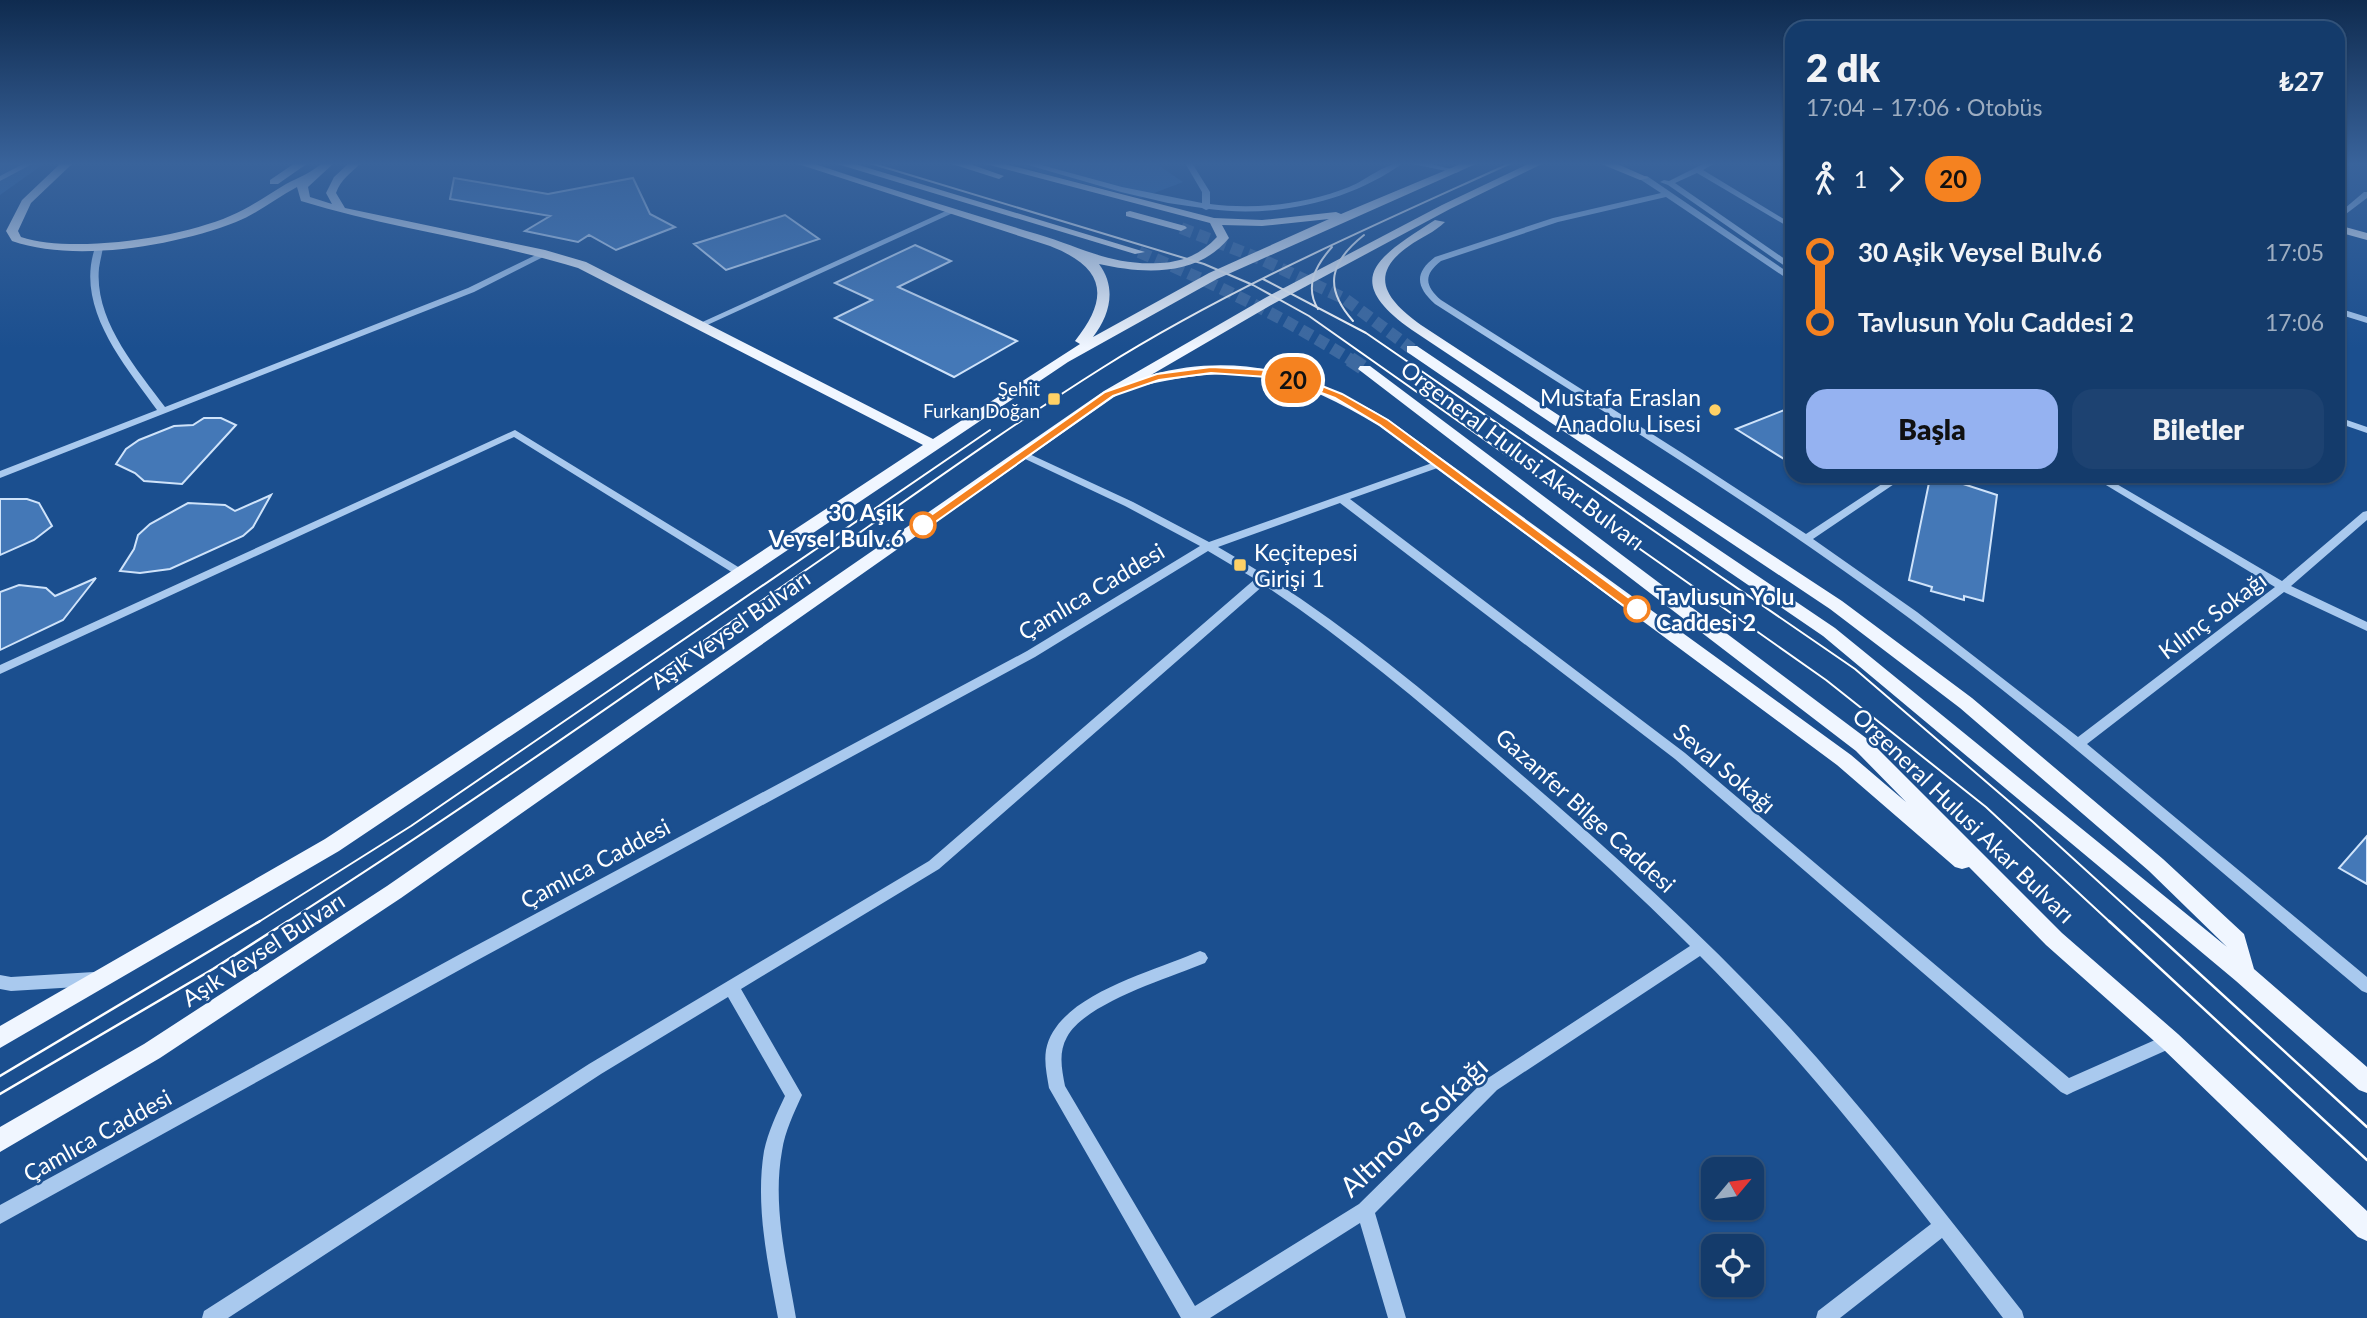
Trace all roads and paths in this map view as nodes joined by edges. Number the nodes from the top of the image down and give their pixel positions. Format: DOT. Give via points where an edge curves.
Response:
graph roads {
  1 [pos="15,225"];
  2 [pos="203,225"];
  3 [pos="212,225"];
  4 [pos="408,225"];
  5 [pos="923,225"];
  6 [pos="992,225"];
  7 [pos="1046,225"];
  8 [pos="1169,225"];
  9 [pos="1216,225"];
  10 [pos="1327,225"];
  11 [pos="1413,225"];
  12 [pos="1436,225"];
  13 [pos="1542,225"];
  14 [pos="1718,225"];
  15 [pos="1725,225"];
  16 [pos="1181,228"];
  17 [pos="2345,230"];
  18 [pos="183,232"];
  19 [pos="2367,237"];
  20 [pos="99,247"];
  21 [pos="1139,252"];
  22 [pos="545,254"];
  23 [pos="1087,258"];
  24 [pos="1785,263"];
  25 [pos="1785,274"];
  26 [pos="2345,313"];
  27 [pos="2367,320"];
  28 [pos="702,324"];
  29 [pos="1412,349"];
  30 [pos="1063,359"];
  31 [pos="1365,369"];
  32 [pos="1109,394"];
  33 [pos="163,410"];
  34 [pos="2345,422"];
  35 [pos="2367,430"];
  36 [pos="932,444"];
  37 [pos="1025,454"];
  38 [pos="1438,464"];
  39 [pos="0,475"];
  40 [pos="1890,483"];
  41 [pos="2108,483"];
  42 [pos="2117,483"];
  43 [pos="1341,498"];
  44 [pos="2367,514"];
  45 [pos="1806,539"];
  46 [pos="1209,546"];
  47 [pos="742,573"];
  48 [pos="1263,579"];
  49 [pos="2283,587"];
  50 [pos="2367,628"];
  51 [pos="0,670"];
  52 [pos="2078,744"];
  53 [pos="2054,939"];
  54 [pos="1702,947"];
  55 [pos="1200,958"];
  56 [pos="2244,974"];
  57 [pos="102,979"];
  58 [pos="0,982"];
  59 [pos="2367,986"];
  60 [pos="731,987"];
  61 [pos="0,1038"];
  62 [pos="2169,1041"];
  63 [pos="2367,1082"];
  64 [pos="0,1140"];
  65 [pos="1365,1210"];
  66 [pos="0,1215"];
  67 [pos="1943,1226"];
  68 [pos="2367,1228"];
  69 [pos="211,1318"];
  70 [pos="787,1318"];
  71 [pos="1192,1318"];
  72 [pos="1397,1318"];
  73 [pos="1825,1318"];
  74 [pos="2015,1318"];
  1 -- 20 [label="main road" via="13,236 42,248"];
  2 -- 18 [label="main road"];
  3 -- 18 [label="main road"];
  4 -- 22 [label="main road"];
  5 -- 28 [label="street"];
  6 -- 23 [label="main road"];
  7 -- 21 [label="main road"];
  8 -- 16 [label="main road"];
  9 -- 23 [label="main road" via="1223,238 1213,251 1184,264 1145,268"];
  10 -- 30 [label="main road, Aşık Veysel Bulvarı" via="1213,276"];
  11 -- 32 [label="main road, Aşık Veysel Bulvarı"];
  12 -- 56 [label="main road, Orgeneral Hulusi Akar Bulvarı" via="1397,250 1379,271 1381,294 1390,306 1836,605 1966,703 2156,865 2236,940"];
  13 -- 45 [label="street" via="1438,259 1424,272 1425,290"];
  14 -- 25 [label="street"];
  15 -- 24 [label="street"];
  17 -- 19 [label="main road"];
  18 -- 20 [label="main road"];
  20 -- 33 [label="street" via="93,283 99,306 119,350"];
  22 -- 28 [label="main road" via="582,265"];
  22 -- 33 [label="street" via="471,290"];
  23 -- 30 [label="main road" via="1101,275 1106,300 1096,328"];
  26 -- 27 [label="street"];
  28 -- 36 [label="main road"];
  29 -- 56 [label="main road, Orgeneral Hulusi Akar Bulvarı" via="1829,632"];
  30 -- 36 [label="main road, Aşık Veysel Bulvarı"];
  31 -- 53 [label="main road, Orgeneral Hulusi Akar Bulvarı" via="1863,746"];
  32 -- 37 [label="main road, Aşık Veysel Bulvarı"];
  32 -- 38 [label="main road" via="1157,377 1211,370 1267,374 1338,396 1384,423"];
  33 -- 39 [label="street"];
  34 -- 35 [label="street"];
  36 -- 47 [label="main road, Aşık Veysel Bulvarı"];
  37 -- 46 [label="street, Gazanfer Bilge Caddesi"];
  37 -- 64 [label="main road, Aşık Veysel Bulvarı" via="394,892 152,1051"];
  38 -- 43 [label="street, Çamlıca Caddesi"];
  38 -- 53 [label="main road" via="1844,760"];
  40 -- 45 [label="street"];
  41 -- 49 [label="street"];
  42 -- 49 [label="street"];
  43 -- 46 [label="street, Çamlıca Caddesi"];
  43 -- 62 [label="street, Seval Sokağı" via="1680,755 2067,1087"];
  44 -- 49 [label="street, Kılınç Sokağı"];
  45 -- 52 [label="street" via="1943,637"];
  46 -- 48 [label="street, Gazanfer Bilge Caddesi"];
  46 -- 66 [label="street, Çamlıca Caddesi" via="1031,654"];
  47 -- 51 [label="street" via="515,433"];
  47 -- 57 [label="main road, Aşık Veysel Bulvarı" via="332,845"];
  48 -- 54 [label="street, Gazanfer Bilge Caddesi" via="1410,686 1622,870"];
  48 -- 60 [label="street" via="934,864"];
  49 -- 50 [label="street"];
  49 -- 52 [label="street, Kılınç Sokağı"];
  52 -- 59 [label="street"];
  53 -- 62 [label="main road, Orgeneral Hulusi Akar Bulvarı"];
  54 -- 65 [label="street, Altınova Sokağı" via="1491,1085"];
  54 -- 67 [label="street, Gazanfer Bilge Caddesi" via="1819,1072"];
  55 -- 71 [label="street" via="1080,1010 1059,1036 1052,1071 1057,1088"];
  56 -- 63 [label="main road, Orgeneral Hulusi Akar Bulvarı"];
  57 -- 58 [label="street"];
  57 -- 61 [label="main road, Aşık Veysel Bulvarı"];
  60 -- 69 [label="street"];
  60 -- 70 [label="street" via="794,1095 774,1148 770,1180"];
  62 -- 68 [label="main road, Orgeneral Hulusi Akar Bulvarı"];
  65 -- 71 [label="street, Altınova Sokağı"];
  65 -- 72 [label="street"];
  67 -- 73 [label="street"];
  67 -- 74 [label="street, Gazanfer Bilge Caddesi"];
}
